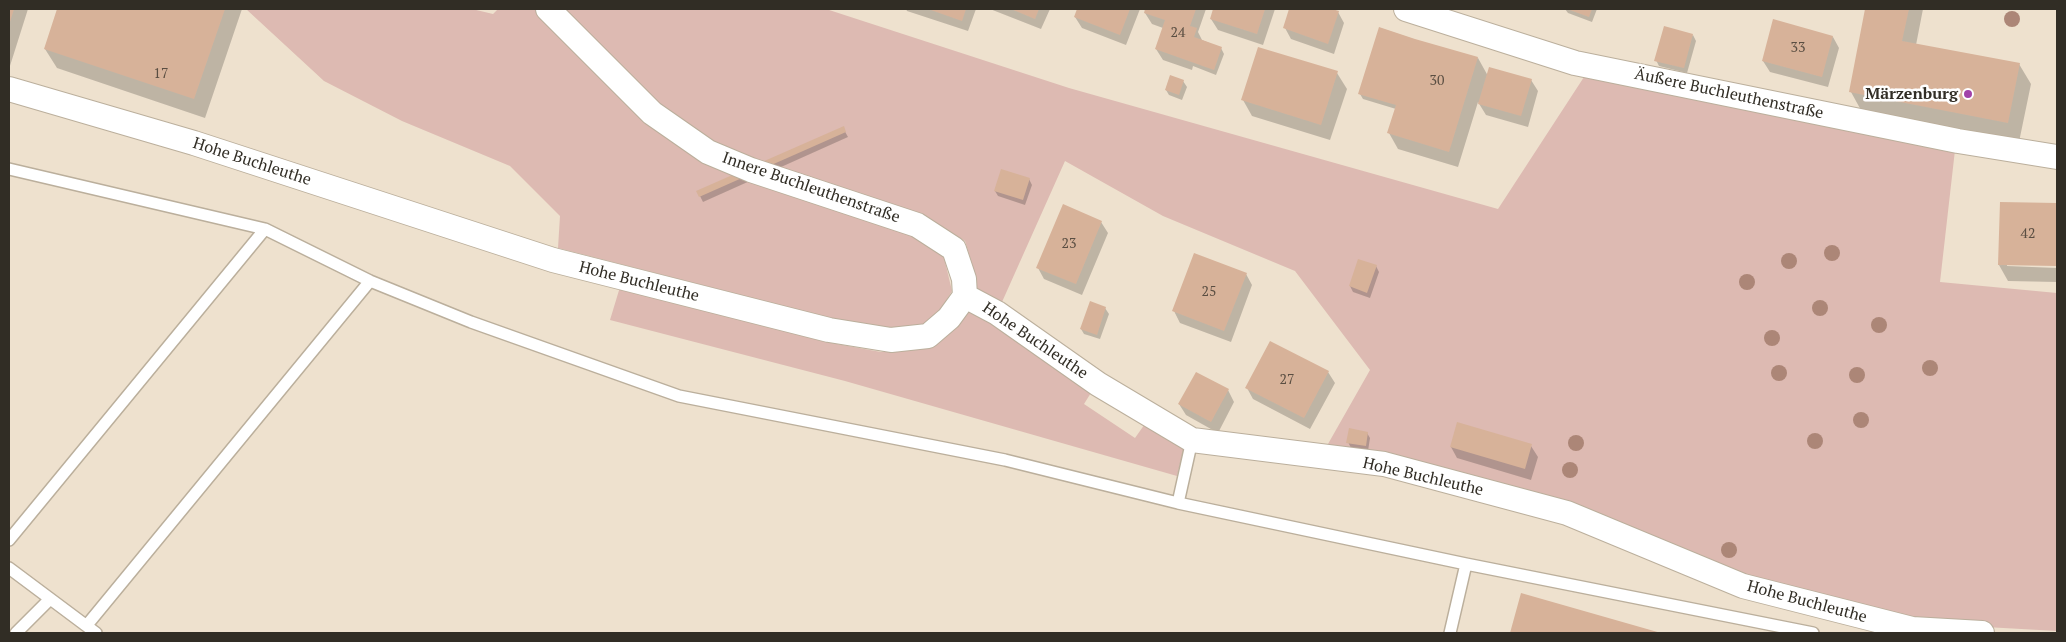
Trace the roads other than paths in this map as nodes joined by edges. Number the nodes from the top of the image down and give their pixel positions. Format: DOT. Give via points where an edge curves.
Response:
graph roads {
  1 [pos="548,9"];
  2 [pos="1406,9"];
  3 [pos="9,90"];
  4 [pos="2057,157"];
  5 [pos="9,169"];
  6 [pos="265,229"];
  7 [pos="370,281"];
  8 [pos="965,296"];
  9 [pos="1192,440"];
  10 [pos="1178,503"];
  11 [pos="9,540"];
  12 [pos="1466,564"];
  13 [pos="9,568"];
  14 [pos="50,599"];
  15 [pos="87,625"];
  16 [pos="16,633"];
  17 [pos="96,633"];
  18 [pos="1450,633"];
  19 [pos="1813,633"];
  20 [pos="1982,633"];
  1 -- 8 [label="street, Innere Buchleuthenstraße" via="652,113 708,152 751,170 917,225 954,249 964,279"];
  2 -- 4 [label="street, Äußere Buchleuthenstraße" via="1575,62 1958,141"];
  3 -- 8 [label="street, Hohe Buchleuthe" via="194,143 552,260 829,330 891,340 928,336 949,318"];
  5 -- 6 [label="lane"];
  6 -- 7 [label="lane"];
  6 -- 11 [label="lane"];
  7 -- 10 [label="lane" via="471,322 679,396 1005,460"];
  7 -- 15 [label="lane"];
  8 -- 9 [label="street, Hohe Buchleuthe" via="997,313 1098,384"];
  9 -- 10 [label="lane"];
  9 -- 20 [label="street, Hohe Buchleuthe" via="1384,464 1567,513 1743,586 1912,629"];
  10 -- 12 [label="lane"];
  12 -- 18 [label="lane"];
  12 -- 19 [label="lane"];
  13 -- 14 [label="lane"];
  14 -- 15 [label="lane"];
  14 -- 16 [label="lane"];
  15 -- 17 [label="lane"];
}
